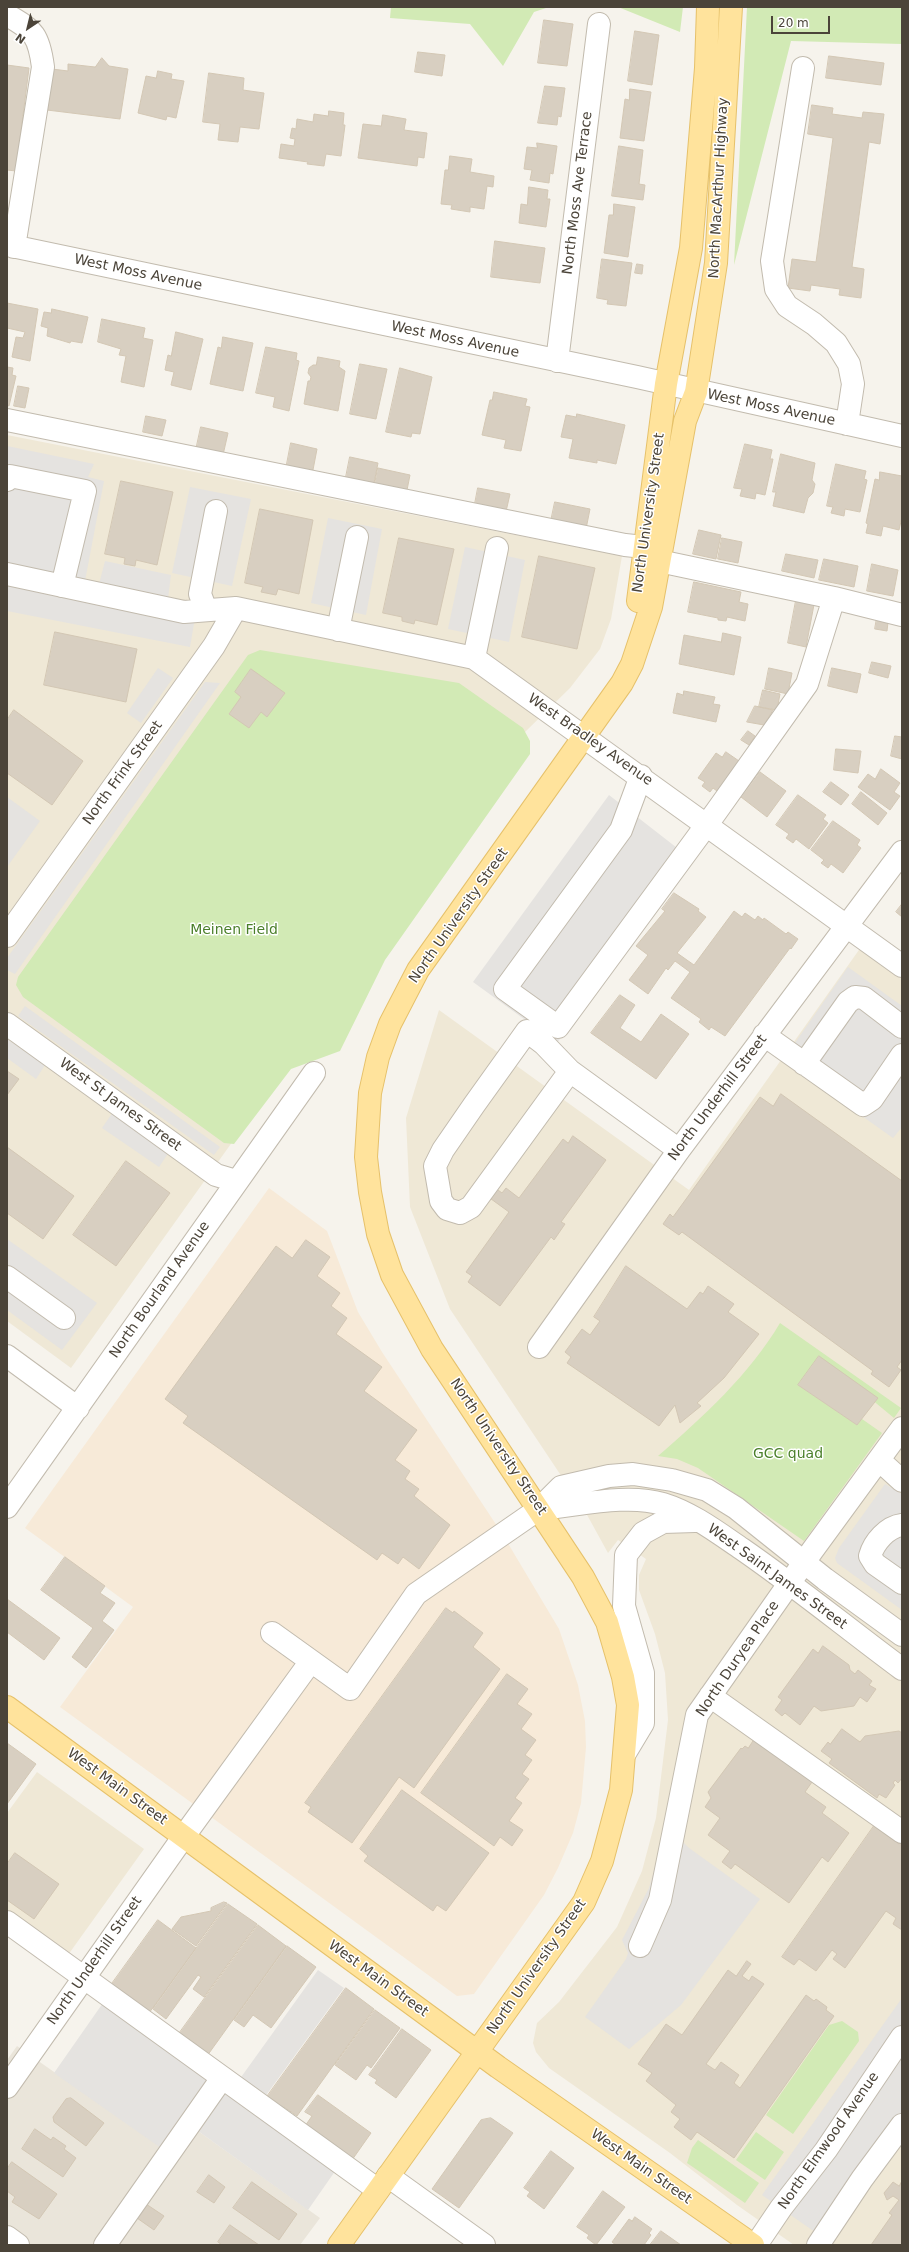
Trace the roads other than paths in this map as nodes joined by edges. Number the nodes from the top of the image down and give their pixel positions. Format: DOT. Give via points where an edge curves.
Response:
graph roads {
  1 [pos="708,7"];
  2 [pos="731,7"];
  3 [pos="7,15"];
  4 [pos="600,24"];
  5 [pos="803,68"];
  6 [pos="10,246"];
  7 [pos="557,362"];
  8 [pos="666,384"];
  9 [pos="696,392"];
  10 [pos="7,420"];
  11 [pos="847,424"];
  12 [pos="902,436"];
  13 [pos="7,480"];
  14 [pos="216,511"];
  15 [pos="356,537"];
  16 [pos="497,548"];
  17 [pos="652,554"];
  18 [pos="7,574"];
  19 [pos="62,586"];
  20 [pos="834,598"];
  21 [pos="236,608"];
  22 [pos="206,610"];
  23 [pos="902,615"];
  24 [pos="338,630"];
  25 [pos="474,658"];
  26 [pos="585,737"];
  27 [pos="641,776"];
  28 [pos="706,824"];
  29 [pos="902,852"];
  30 [pos="845,927"];
  31 [pos="7,936"];
  32 [pos="902,966"];
  33 [pos="7,1024"];
  34 [pos="902,1027"];
  35 [pos="764,1035"];
  36 [pos="902,1055"];
  37 [pos="804,1064"];
  38 [pos="570,1071"];
  39 [pos="314,1073"];
  40 [pos="679,1150"];
  41 [pos="236,1181"];
  42 [pos="7,1277"];
  43 [pos="64,1318"];
  44 [pos="539,1347"];
  45 [pos="7,1356"];
  46 [pos="78,1408"];
  47 [pos="902,1428"];
  48 [pos="879,1460"];
  49 [pos="902,1481"];
  50 [pos="7,1507"];
  51 [pos="539,1509"];
  52 [pos="702,1522"];
  53 [pos="902,1525"];
  54 [pos="805,1562"];
  55 [pos="790,1583"];
  56 [pos="902,1583"];
  57 [pos="272,1633"];
  58 [pos="902,1635"];
  59 [pos="311,1661"];
  60 [pos="898,1665"];
  61 [pos="710,1696"];
  62 [pos="7,1707"];
  63 [pos="625,1753"];
  64 [pos="902,1832"];
  65 [pos="184,1836"];
  66 [pos="7,1922"];
  67 [pos="640,1946"];
  68 [pos="84,1976"];
  69 [pos="902,2037"];
  70 [pos="478,2052"];
  71 [pos="222,2078"];
  72 [pos="7,2087"];
  73 [pos="902,2125"];
  74 [pos="383,2183"];
  75 [pos="7,2237"];
  76 [pos="18,2245"];
  77 [pos="105,2245"];
  78 [pos="339,2245"];
  79 [pos="484,2245"];
  80 [pos="754,2245"];
  81 [pos="818,2245"];
  1 -- 8 [label="main road, North MacArthur Highway" via="706,68 691,248"];
  2 -- 9 [label="main road, North MacArthur Highway" via="716,263"];
  3 -- 6 [label="street" via="28,27 40,46 43,67"];
  4 -- 7 [label="street, North Moss Ave Terrace"];
  5 -- 11 [label="street" via="772,261 776,289 787,306 814,324 836,344 849,364 853,384"];
  6 -- 7 [label="street, West Moss Avenue"];
  7 -- 8 [label="street, West Moss Avenue"];
  8 -- 9 [label="street, West Moss Avenue"];
  8 -- 17 [label="main road, North University Street"];
  9 -- 11 [label="street, West Moss Avenue"];
  9 -- 17 [label="main road, North University Street" via="685,421"];
  10 -- 17 [label="street" via="625,545"];
  11 -- 12 [label="street, West Moss Avenue"];
  13 -- 19 [label="street" via="10,476 85,491"];
  14 -- 22 [label="street" via="200,594"];
  15 -- 24 [label="street"];
  16 -- 25 [label="street"];
  17 -- 20 [label="street"];
  17 -- 26 [label="main road, North University Street" via="651,607 632,664"];
  18 -- 19 [label="street, West Bradley Avenue"];
  19 -- 22 [label="street, West Bradley Avenue" via="184,612"];
  20 -- 23 [label="street"];
  20 -- 28 [label="street" via="807,684"];
  21 -- 22 [label="street, West Bradley Avenue"];
  21 -- 24 [label="street, West Bradley Avenue"];
  21 -- 31 [label="street, North Frink Street" via="214,646"];
  24 -- 25 [label="street, West Bradley Avenue"];
  25 -- 26 [label="street, West Bradley Avenue"];
  26 -- 27 [label="street, West Bradley Avenue"];
  26 -- 51 [label="main road, North University Street" via="418,970 390,1024 378,1057 369,1097 366,1157 370,1192 378,1234 392,1275 432,1349"];
  27 -- 28 [label="street, West Bradley Avenue"];
  27 -- 28 [label="street" via="621,830 505,989 558,1028"];
  28 -- 30 [label="street, West Bradley Avenue"];
  29 -- 30 [label="street, North Underhill Street"];
  30 -- 32 [label="street, West Bradley Avenue"];
  30 -- 35 [label="street, North Underhill Street"];
  33 -- 41 [label="street, West St James Street" via="216,1174"];
  34 -- 37 [label="street" via="864,998 855,997 848,1002"];
  35 -- 37 [label="street"];
  35 -- 40 [label="street, North Underhill Street"];
  36 -- 37 [label="street" via="872,1099 863,1105"];
  38 -- 38 [label="street" via="544,1044 527,1031 443,1150 435,1166 441,1201 448,1209 460,1213 471,1207"];
  38 -- 40 [label="street"];
  39 -- 41 [label="street, North Bourland Avenue"];
  40 -- 44 [label="street, North Underhill Street"];
  41 -- 46 [label="street, North Bourland Avenue"];
  42 -- 43 [label="street"];
  45 -- 46 [label="street"];
  46 -- 50 [label="street, North Bourland Avenue"];
  47 -- 48 [label="street, North Duryea Place"];
  48 -- 49 [label="street"];
  48 -- 54 [label="street, North Duryea Place"];
  51 -- 52 [label="street, West Saint James Street" via="629,1500 662,1504"];
  51 -- 54 [label="street, West Saint James Street" via="561,1487 589,1479 633,1474 672,1480 707,1490"];
  51 -- 59 [label="street" via="416,1594 350,1689"];
  51 -- 63 [label="main road, North University Street" via="583,1577 607,1622 624,1677 628,1705"];
  52 -- 55 [label="street, West Saint James Street"];
  52 -- 63 [label="street" via="663,1522 643,1533 626,1555 624,1606 643,1673 643,1723"];
  53 -- 56 [label="street" via="892,1527 881,1537 870,1556 875,1564"];
  54 -- 55 [label="street, North Duryea Place"];
  54 -- 58 [label="street, West Saint James Street"];
  55 -- 60 [label="street, West Saint James Street"];
  55 -- 61 [label="street, North Duryea Place"];
  57 -- 59 [label="street"];
  59 -- 65 [label="street, North Underhill Street"];
  61 -- 64 [label="street"];
  61 -- 67 [label="street, North Duryea Place" via="697,1715 660,1900"];
  62 -- 65 [label="main road, West Main Street"];
  63 -- 70 [label="main road, North University Street" via="621,1790 612,1828 602,1861 584,1902"];
  65 -- 68 [label="street, North Underhill Street"];
  65 -- 70 [label="main road, West Main Street"];
  66 -- 68 [label="street"];
  68 -- 71 [label="street"];
  68 -- 72 [label="street, North Underhill Street"];
  69 -- 80 [label="street, North Elmwood Avenue" via="826,2150"];
  70 -- 74 [label="main road, North University Street"];
  70 -- 80 [label="main road, West Main Street"];
  71 -- 74 [label="street"];
  71 -- 77 [label="street"];
  73 -- 81 [label="street"];
  74 -- 78 [label="main road, North University Street"];
  74 -- 79 [label="street"];
  75 -- 76 [label="street"];
}
